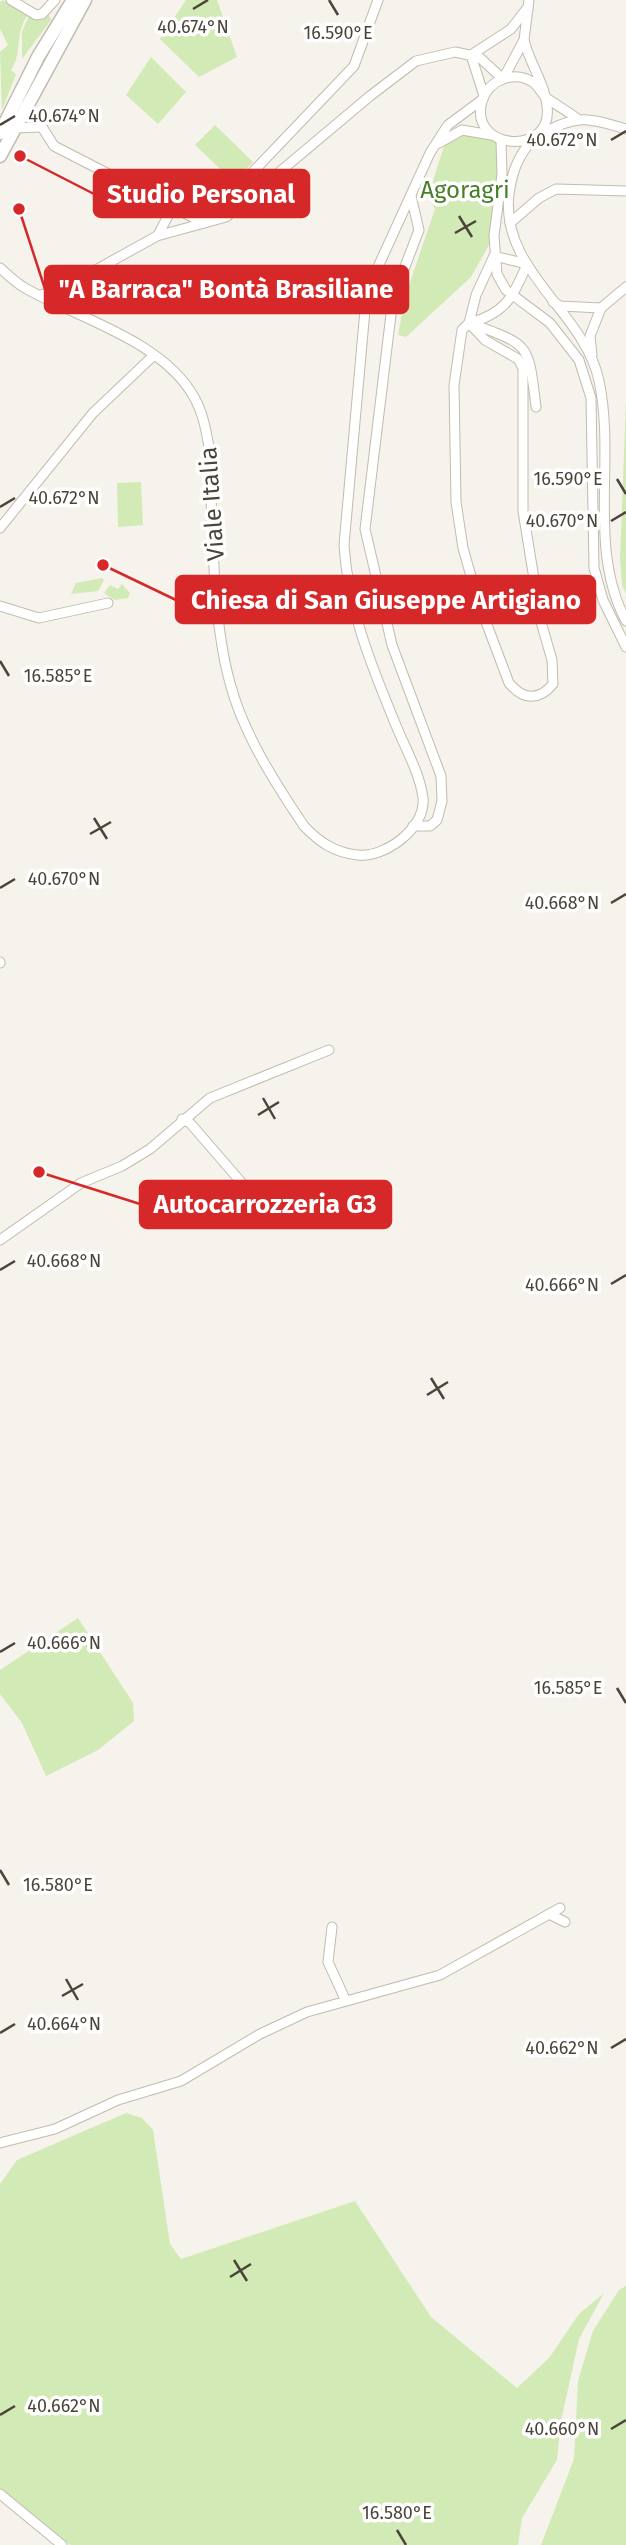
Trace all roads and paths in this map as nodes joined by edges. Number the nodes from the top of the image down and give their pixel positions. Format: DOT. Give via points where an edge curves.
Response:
graph roads {
  1 [pos="11,0"];
  2 [pos="55,0"];
  3 [pos="73,0"];
  4 [pos="85,0"];
  5 [pos="378,0"];
  6 [pos="529,3"];
  7 [pos="524,40"];
  8 [pos="471,55"];
  9 [pos="503,79"];
  10 [pos="484,97"];
  11 [pos="545,97"];
  12 [pos="25,107"];
  13 [pos="579,120"];
  14 [pos="42,127"];
  15 [pos="14,128"];
  16 [pos="626,129"];
  17 [pos="0,133"];
  18 [pos="492,135"];
  19 [pos="535,136"];
  20 [pos="501,141"];
  21 [pos="434,146"];
  22 [pos="0,156"];
  23 [pos="626,191"];
  24 [pos="411,196"];
  25 [pos="165,203"];
  26 [pos="510,223"];
  27 [pos="204,224"];
  28 [pos="157,236"];
  29 [pos="494,256"];
  30 [pos="113,261"];
  31 [pos="527,264"];
  32 [pos="0,268"];
  33 [pos="626,287"];
  34 [pos="41,295"];
  35 [pos="514,296"];
  36 [pos="550,300"];
  37 [pos="601,308"];
  38 [pos="82,314"];
  39 [pos="469,323"];
  40 [pos="153,356"];
  41 [pos="593,360"];
  42 [pos="536,407"];
  43 [pos="0,528"];
  44 [pos="107,603"];
  45 [pos="0,606"];
  46 [pos="626,621"];
  47 [pos="626,647"];
  48 [pos="414,826"];
  49 [pos="329,1051"];
  50 [pos="182,1119"];
  51 [pos="260,1204"];
  52 [pos="0,1240"];
  53 [pos="560,1908"];
  54 [pos="549,1914"];
  55 [pos="565,1922"];
  56 [pos="332,1927"];
  57 [pos="345,1999"];
  58 [pos="0,2143"];
  59 [pos="0,2494"];
  60 [pos="62,2545"];
  1 -- 2 [label="street" via="36,15"];
  3 -- 17 [label="street"];
  4 -- 12 [label="street"];
  5 -- 27 [label="street" via="354,65"];
  6 -- 7 [label="street"];
  6 -- 8 [label="street" via="510,29"];
  7 -- 9 [label="street"];
  7 -- 11 [label="street"];
  8 -- 9 [label="street"];
  8 -- 10 [label="street"];
  8 -- 27 [label="street" via="455,52 416,61 235,210"];
  9 -- 10 [label="street"];
  9 -- 11 [label="street" via="532,82"];
  10 -- 18 [label="street" via="482,118"];
  10 -- 21 [label="street" via="448,125"];
  11 -- 13 [label="street"];
  11 -- 19 [label="street" via="547,118"];
  12 -- 14 [label="street"];
  12 -- 15 [label="street"];
  13 -- 16 [label="street"];
  13 -- 19 [label="street"];
  14 -- 15 [label="street"];
  14 -- 25 [label="street" via="54,146"];
  15 -- 22 [label="street"];
  18 -- 20 [label="street"];
  18 -- 21 [label="street" via="462,130"];
  19 -- 20 [label="street" via="517,144"];
  19 -- 26 [label="street" via="517,159 511,177"];
  20 -- 29 [label="street"];
  21 -- 24 [label="street"];
  23 -- 26 [label="street" via="556,189"];
  24 -- 48 [label="street" via="377,269 365,310 344,545 346,584 368,658 423,799 421,817"];
  24 -- 48 [label="street, Viale Italia" via="419,230 393,298 365,530 392,645 441,776 437,820 430,826"];
  25 -- 27 [label="street"];
  25 -- 28 [label="street" via="168,216"];
  26 -- 31 [label="street"];
  27 -- 28 [label="street"];
  28 -- 30 [label="street"];
  29 -- 31 [label="street"];
  29 -- 35 [label="street" via="497,275"];
  29 -- 39 [label="street"];
  30 -- 34 [label="street" via="65,288"];
  30 -- 38 [label="street"];
  31 -- 35 [label="street"];
  31 -- 36 [label="street"];
  32 -- 34 [label="street, Viale Italia" via="24,288"];
  33 -- 37 [label="street"];
  34 -- 38 [label="street, Viale Italia"];
  35 -- 39 [label="street" via="506,305"];
  35 -- 47 [label="street" via="568,342 587,381 594,568 603,600"];
  36 -- 37 [label="street" via="560,306"];
  36 -- 41 [label="street"];
  37 -- 41 [label="street" via="590,336"];
  38 -- 40 [label="street, Viale Italia"];
  39 -- 39 [label="street" via="462,330 454,385 456,502 463,548 509,683 534,698 554,684 554,673 523,511 523,368 518,359 485,340"];
  39 -- 42 [label="street" via="514,339 525,349"];
  40 -- 43 [label="street" via="93,413"];
  40 -- 48 [label="street, Viale Italia" via="184,382 205,422 224,655 240,715 264,760 304,826 331,848 369,856 391,846"];
  41 -- 46 [label="street" via="605,409 607,570"];
  44 -- 45 [label="street" via="39,618"];
  49 -- 50 [label="street" via="211,1098"];
  50 -- 51 [label="street"];
  50 -- 52 [label="street" via="150,1149 81,1183 51,1210"];
  53 -- 54 [label="street"];
  54 -- 55 [label="street"];
  54 -- 57 [label="street" via="440,1975"];
  56 -- 57 [label="street" via="328,1962"];
  57 -- 58 [label="street" via="271,2025 181,2081 118,2101 55,2129"];
  59 -- 60 [label="street"];
}
